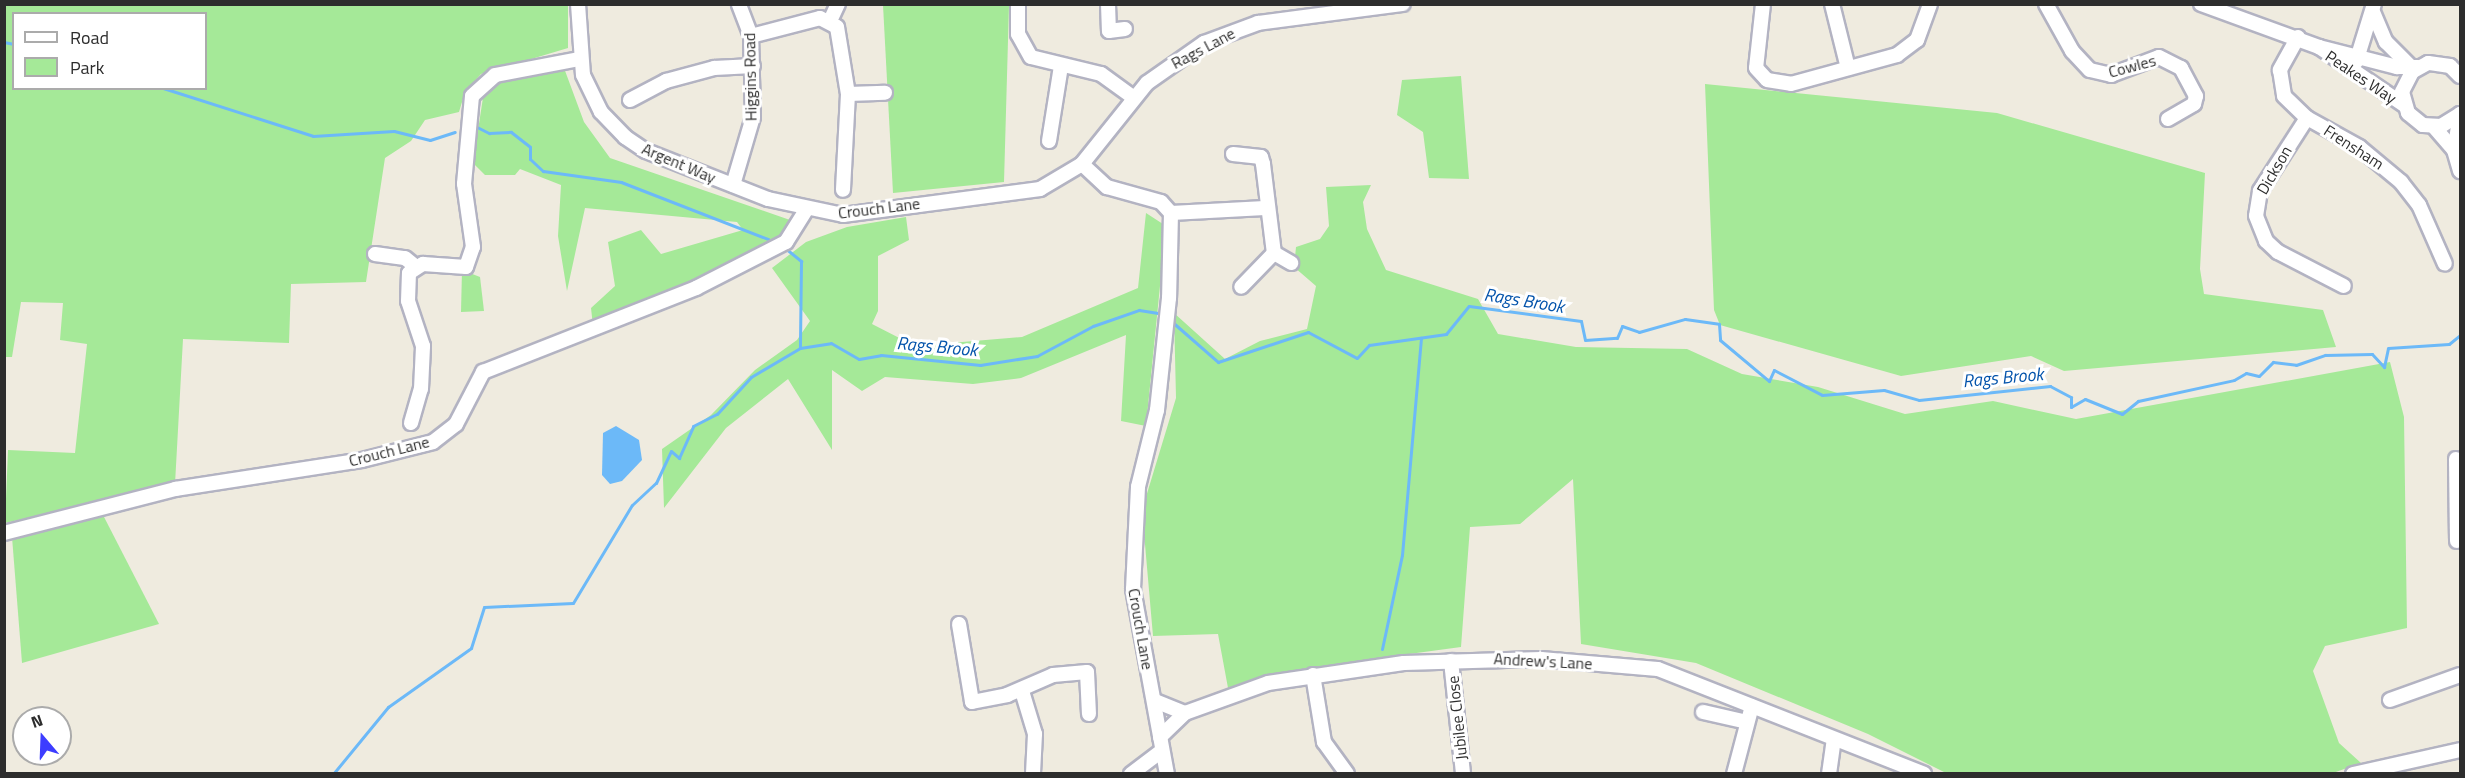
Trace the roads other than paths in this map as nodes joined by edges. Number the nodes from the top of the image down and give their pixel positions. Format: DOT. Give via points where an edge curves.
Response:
graph roads {
  1 [pos="578,4"];
  2 [pos="739,4"];
  3 [pos="838,4"];
  4 [pos="1018,4"];
  5 [pos="1108,4"];
  6 [pos="1403,4"];
  7 [pos="1763,4"];
  8 [pos="1832,4"];
  9 [pos="1930,4"];
  10 [pos="2046,4"];
  11 [pos="2201,4"];
  12 [pos="2374,8"];
  13 [pos="2231,9"];
  14 [pos="830,21"];
  15 [pos="1125,29"];
  16 [pos="751,36"];
  17 [pos="2298,37"];
  18 [pos="2319,47"];
  19 [pos="2358,55"];
  20 [pos="580,59"];
  21 [pos="753,66"];
  22 [pos="1061,66"];
  23 [pos="2415,67"];
  24 [pos="1848,68"];
  25 [pos="2355,70"];
  26 [pos="2460,76"];
  27 [pos="885,93"];
  28 [pos="848,94"];
  29 [pos="1133,97"];
  30 [pos="630,100"];
  31 [pos="2404,105"];
  32 [pos="2460,114"];
  33 [pos="2307,118"];
  34 [pos="2168,119"];
  35 [pos="2434,127"];
  36 [pos="1049,141"];
  37 [pos="2454,150"];
  38 [pos="1233,154"];
  39 [pos="1082,164"];
  40 [pos="2460,171"];
  41 [pos="733,185"];
  42 [pos="843,190"];
  43 [pos="1266,208"];
  44 [pos="805,211"];
  45 [pos="1171,213"];
  46 [pos="1274,253"];
  47 [pos="375,254"];
  48 [pos="1291,262"];
  49 [pos="2445,264"];
  50 [pos="415,266"];
  51 [pos="2344,286"];
  52 [pos="1241,287"];
  53 [pos="411,423"];
  54 [pos="2457,467"];
  55 [pos="4,533"];
  56 [pos="2457,541"];
  57 [pos="959,624"];
  58 [pos="1451,662"];
  59 [pos="1312,675"];
  60 [pos="2460,675"];
  61 [pos="1022,690"];
  62 [pos="2390,700"];
  63 [pos="1155,701"];
  64 [pos="1752,706"];
  65 [pos="1703,712"];
  66 [pos="1185,713"];
  67 [pos="1089,714"];
  68 [pos="1747,722"];
  69 [pos="1160,737"];
  70 [pos="1834,740"];
  71 [pos="2460,750"];
  72 [pos="1161,752"];
  73 [pos="1138,773"];
  74 [pos="1033,774"];
  75 [pos="1167,774"];
  76 [pos="1347,774"];
  77 [pos="1463,774"];
  78 [pos="1734,774"];
  79 [pos="1829,774"];
  80 [pos="1924,774"];
  81 [pos="2354,774"];
  1 -- 20 [label="street, Argent Way"];
  2 -- 16 [label="street, Higgins Road"];
  3 -- 14 [label="street"];
  4 -- 22 [label="street" via="1018,53"];
  5 -- 15 [label="street" via="1109,31"];
  6 -- 29 [label="street, Rags Lane" via="1242,27 1178,59"];
  7 -- 24 [label="street" via="1755,62 1763,78 1791,84"];
  8 -- 24 [label="street"];
  9 -- 24 [label="street" via="1908,48"];
  10 -- 34 [label="street, Cowles" via="2072,51 2090,70 2111,75 2159,57 2181,68 2196,96 2194,104"];
  11 -- 13 [label="street, Peakes Way"];
  12 -- 19 [label="street"];
  12 -- 23 [label="street" via="2386,42"];
  13 -- 17 [label="street, Peakes Way"];
  14 -- 16 [label="street" via="816,19"];
  14 -- 28 [label="street" via="840,34"];
  16 -- 21 [label="street, Higgins Road"];
  17 -- 18 [label="street, Peakes Way"];
  17 -- 33 [label="street, Frensham" via="2280,70 2280,85 2290,105"];
  18 -- 19 [label="street, Peakes Way"];
  18 -- 25 [label="street, Peakes Way"];
  19 -- 23 [label="street, Peakes Way"];
  19 -- 25 [label="street"];
  20 -- 41 [label="street, Argent Way" via="595,103 625,137"];
  20 -- 50 [label="street" via="495,75 472,96 464,184 475,238 466,267"];
  21 -- 30 [label="street" via="714,68 666,81"];
  21 -- 41 [label="street, Higgins Road" via="753,117"];
  22 -- 29 [label="street" via="1101,74"];
  22 -- 36 [label="street"];
  23 -- 26 [label="street, Peakes Way" via="2439,63"];
  23 -- 31 [label="street" via="2405,81"];
  25 -- 31 [label="street, Peakes Way"];
  27 -- 28 [label="street"];
  28 -- 42 [label="street"];
  29 -- 39 [label="street, Rags Lane"];
  31 -- 35 [label="street, Peakes Way" via="2413,119"];
  32 -- 35 [label="street"];
  32 -- 37 [label="street"];
  33 -- 49 [label="street, Frensham" via="2359,147 2401,182 2419,206"];
  33 -- 51 [label="street, Dickson" via="2260,191 2256,216 2278,252"];
  35 -- 37 [label="street, Peakes Way"];
  37 -- 40 [label="street"];
  38 -- 43 [label="street" via="1261,157"];
  39 -- 44 [label="street, Crouch Lane" via="1054,183 1024,193 856,214"];
  39 -- 45 [label="street" via="1107,187 1147,196"];
  41 -- 44 [label="street, Argent Way"];
  43 -- 45 [label="street"];
  43 -- 46 [label="street"];
  44 -- 55 [label="street, Crouch Lane" via="786,242 696,288 483,372 456,424 433,442 362,460 175,489"];
  45 -- 63 [label="street, Crouch Lane" via="1169,298 1157,410 1138,487 1133,557 1133,589"];
  46 -- 48 [label="street"];
  46 -- 52 [label="street"];
  47 -- 50 [label="street" via="405,258"];
  50 -- 53 [label="street" via="409,273 408,301 423,358"];
  54 -- 56 [label="street"];
  57 -- 61 [label="street" via="972,702"];
  58 -- 59 [label="street, Andrew's Lane"];
  58 -- 64 [label="street, Andrew's Lane" via="1541,659 1658,669"];
  58 -- 77 [label="street, Jubilee Close"];
  59 -- 66 [label="street, Andrew's Lane" via="1242,689"];
  59 -- 76 [label="street" via="1324,742"];
  60 -- 62 [label="street"];
  61 -- 67 [label="street" via="1042,678 1087,672"];
  61 -- 74 [label="street" via="1035,734"];
  63 -- 66 [label="street"];
  63 -- 69 [label="street, Crouch Lane"];
  64 -- 68 [label="street"];
  64 -- 70 [label="street, Andrew's Lane"];
  65 -- 68 [label="street"];
  66 -- 69 [label="street, Andrew's Lane"];
  68 -- 78 [label="street"];
  69 -- 72 [label="street, Crouch Lane"];
  70 -- 79 [label="street"];
  70 -- 80 [label="street, Andrew's Lane"];
  71 -- 81 [label="street"];
  72 -- 73 [label="street"];
  72 -- 75 [label="street, Crouch Lane"];
}
